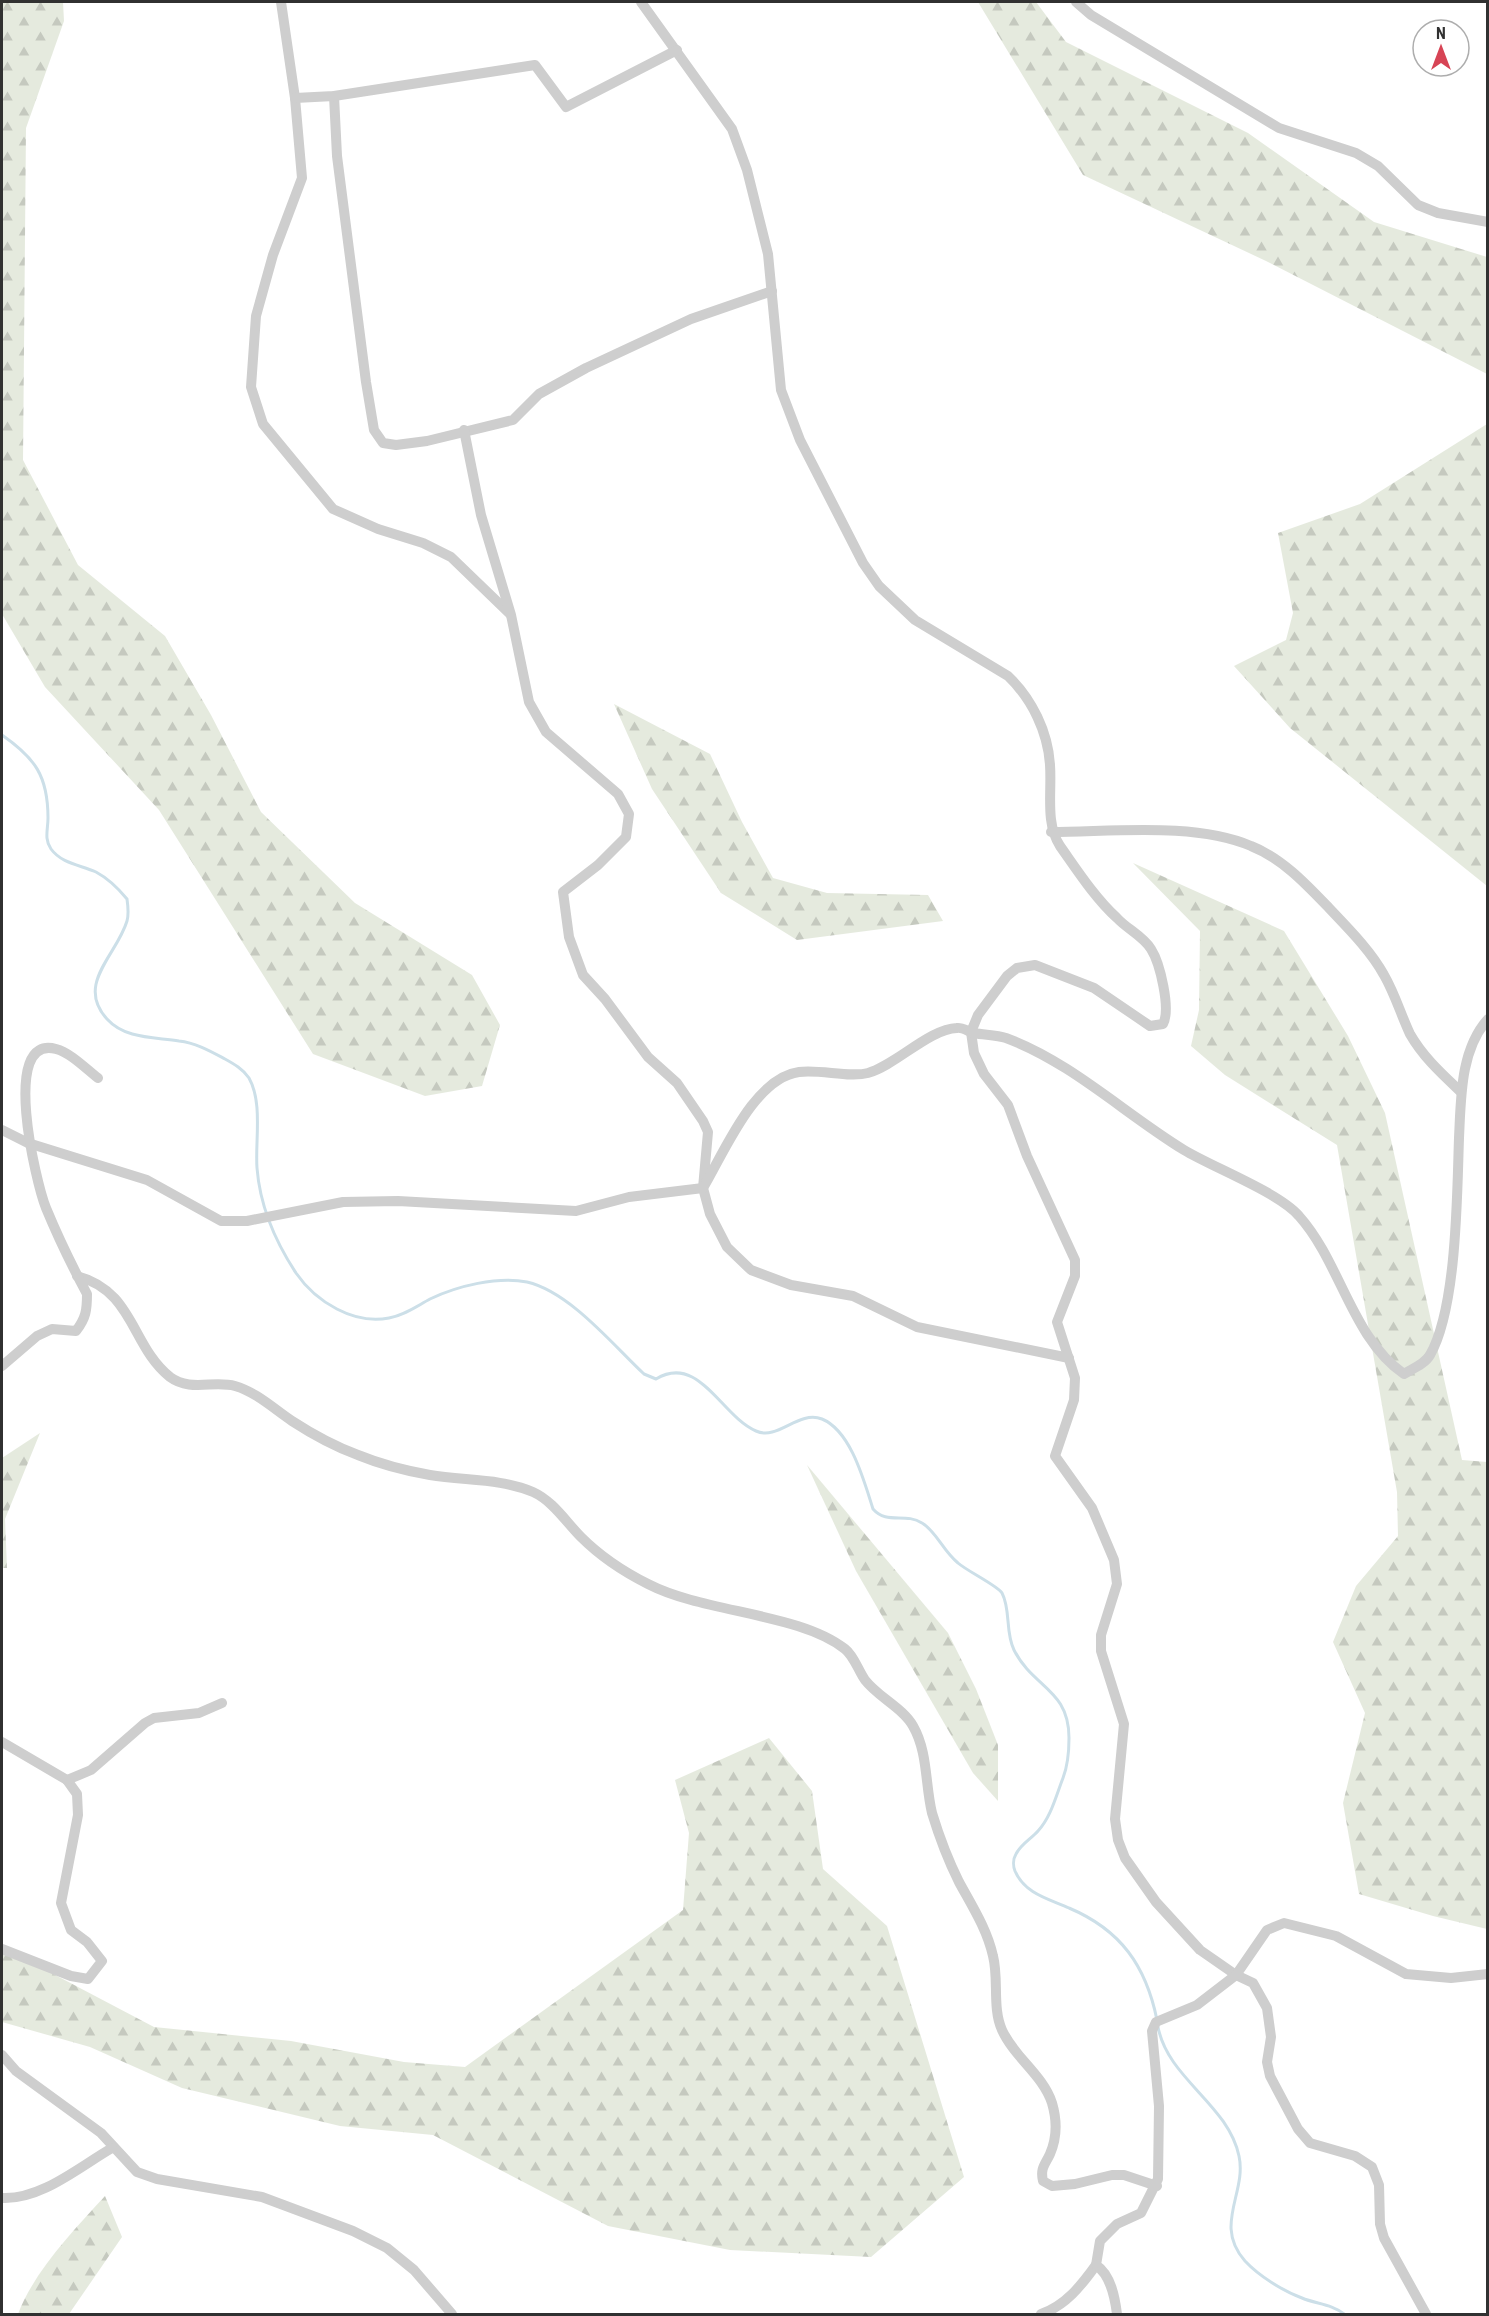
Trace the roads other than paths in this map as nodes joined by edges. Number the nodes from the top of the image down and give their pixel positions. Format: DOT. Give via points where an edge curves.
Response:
graph roads {
  1 [pos="280,2"];
  2 [pos="641,2"];
  3 [pos="1076,2"];
  4 [pos="676,50"];
  5 [pos="334,96"];
  6 [pos="295,99"];
  7 [pos="1488,222"];
  8 [pos="772,291"];
  9 [pos="464,430"];
  10 [pos="510,615"];
  11 [pos="1051,832"];
  12 [pos="1488,1019"];
  13 [pos="971,1032"];
  14 [pos="98,1078"];
  15 [pos="1461,1092"];
  16 [pos="2,1130"];
  17 [pos="28,1143"];
  18 [pos="703,1188"];
  19 [pos="77,1276"];
  20 [pos="1070,1358"];
  21 [pos="2,1366"];
  22 [pos="222,1703"];
  23 [pos="2,1742"];
  24 [pos="67,1780"];
  25 [pos="2,1949"];
  26 [pos="1488,1974"];
  27 [pos="1236,1975"];
  28 [pos="2,2055"];
  29 [pos="112,2148"];
  30 [pos="1156,2186"];
  31 [pos="2,2198"];
  32 [pos="1096,2265"];
  33 [pos="452,2314"];
  34 [pos="1041,2314"];
  35 [pos="1117,2314"];
  36 [pos="1426,2314"];
  1 -- 6 [label="street"];
  2 -- 4 [label="street"];
  3 -- 7 [label="street" via="1091,15 1279,128 1356,153 1378,166 1418,205 1438,213"];
  4 -- 5 [label="street" via="566,107 534,65"];
  4 -- 8 [label="street" via="732,129 760,216"];
  5 -- 6 [label="street"];
  5 -- 9 [label="street" via="337,156 374,430 383,443 396,445"];
  6 -- 10 [label="street" via="302,178 273,255 256,316 251,387 263,424 333,509 451,557"];
  8 -- 9 [label="street" via="691,319 586,368 539,394 513,420"];
  8 -- 11 [label="street" via="781,390 800,440 837,513 863,563 902,610 1008,676 1021,689 1045,734 1050,763"];
  9 -- 10 [label="street" via="481,515"];
  10 -- 18 [label="street" via="529,702 546,732 618,794 629,814 626,837 563,892 569,937 583,975 648,1057 677,1083 703,1121 708,1132"];
  11 -- 13 [label="street" via="1116,918 1152,950 1166,1017 1162,1024 1150,1026 1094,988 1035,965 1017,968 1007,976 978,1015"];
  11 -- 15 [label="street" via="1203,834 1234,840 1269,855 1303,881 1349,929 1384,974 1427,1060"];
  12 -- 15 [label="street" via="1475,1038"];
  13 -- 15 [label="street" via="1005,1038 1062,1067 1184,1150 1298,1214 1318,1242 1374,1347 1404,1374 1429,1358 1445,1306 1452,1260"];
  13 -- 18 [label="street" via="957,1027 939,1034 884,1068 865,1074 797,1072 768,1087 737,1127"];
  13 -- 20 [label="street" via="974,1053 984,1074 1008,1105 1075,1260 1075,1276 1057,1322"];
  14 -- 17 [label="street" via="57,1049 42,1049 34,1054 27,1069 23,1101"];
  16 -- 17 [label="street"];
  17 -- 18 [label="street" via="147,1179 221,1221 247,1221 343,1202 398,1201 576,1211 629,1197"];
  17 -- 19 [label="street" via="45,1206"];
  18 -- 20 [label="street" via="727,1246 751,1270 790,1285 853,1296 916,1327"];
  19 -- 21 [label="street" via="87,1294 87,1305 86,1318 76,1331 52,1329 37,1336"];
  19 -- 30 [label="street" via="91,1280 116,1297 156,1362 172,1378 187,1385 234,1386 359,1455 429,1475 508,1484 535,1493 549,1501 608,1560 650,1586 699,1604 786,1623 830,1639 848,1651 866,1680 912,1723 922,1748 940,1835 957,1878 987,1934 994,1959 1000,2026 1051,2101 1056,2126 1054,2142 1040,2170 1043,2181 1052,2186 1124,2175"];
  20 -- 27 [label="street" via="1075,1378 1074,1400 1055,1456 1092,1508 1114,1560 1117,1584 1101,1635 1101,1651 1124,1724 1115,1819 1118,1840 1136,1877 1156,1902 1200,1950"];
  22 -- 24 [label="street" via="183,1716 154,1718 91,1770"];
  23 -- 24 [label="street"];
  24 -- 25 [label="street" via="77,1794 78,1815 63,1911 71,1930 102,1960 88,1979"];
  26 -- 27 [label="street" via="1451,1978 1406,1974 1336,1936 1284,1923 1267,1930"];
  27 -- 30 [label="street" via="1197,2005 1154,2025 1159,2119"];
  27 -- 36 [label="street" via="1253,1983 1267,2008 1270,2076 1298,2129 1310,2143 1354,2156 1372,2167 1379,2185 1384,2238"];
  28 -- 29 [label="street" via="16,2071 101,2133"];
  29 -- 31 [label="street" via="33,2194"];
  29 -- 33 [label="street" via="136,2172 262,2197 370,2239 414,2270"];
  30 -- 32 [label="street" via="1141,2213 1117,2224 1100,2241"];
  32 -- 34 [label="street" via="1057,2308"];
  32 -- 35 [label="street" via="1103,2270"];
}
